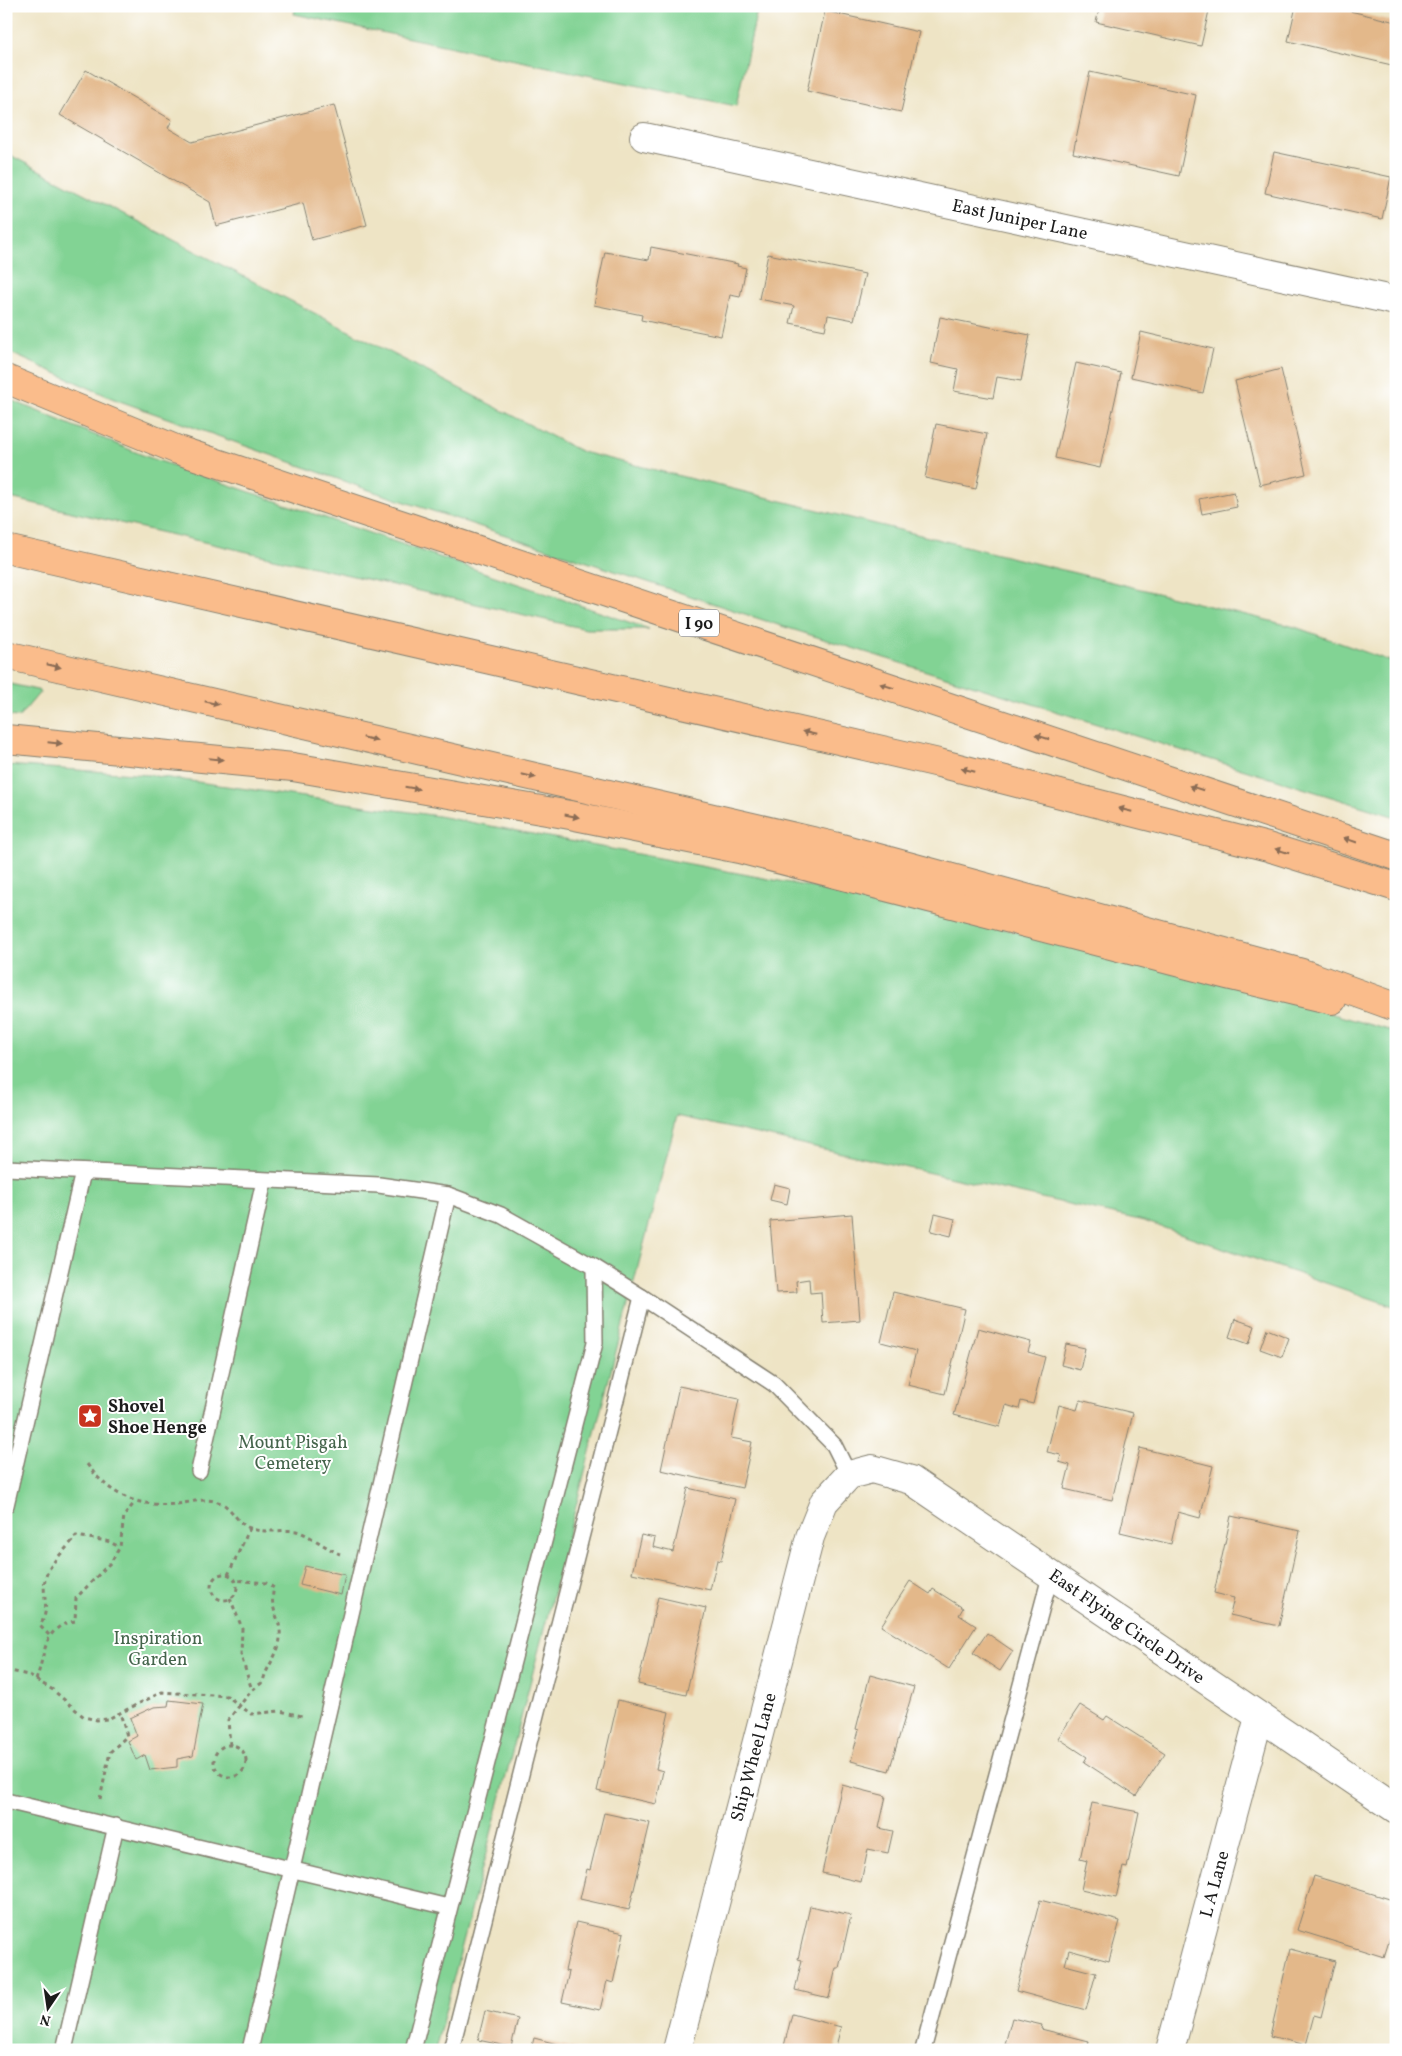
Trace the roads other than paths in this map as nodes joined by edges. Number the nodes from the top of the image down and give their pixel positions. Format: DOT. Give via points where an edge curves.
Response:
graph roads {
  1 [pos="644,137"];
  2 [pos="1396,301"];
  3 [pos="6,379"];
  4 [pos="6,549"];
  5 [pos="6,655"];
  6 [pos="6,739"];
  7 [pos="1396,856"];
  8 [pos="1396,887"];
  9 [pos="1396,1007"];
  10 [pos="1396,1015"];
  11 [pos="6,1168"];
  12 [pos="83,1172"];
  13 [pos="264,1181"];
  14 [pos="448,1195"];
  15 [pos="594,1267"];
  16 [pos="642,1297"];
  17 [pos="199,1471"];
  18 [pos="850,1475"];
  19 [pos="6,1505"];
  20 [pos="1051,1573"];
  21 [pos="1259,1717"];
  22 [pos="6,1801"];
  23 [pos="1396,1809"];
  24 [pos="116,1826"];
  25 [pos="290,1870"];
  26 [pos="448,1907"];
  27 [pos="64,2050"];
  28 [pos="250,2050"];
  29 [pos="413,2050"];
  30 [pos="451,2050"];
  31 [pos="677,2050"];
  32 [pos="923,2050"];
  33 [pos="1170,2050"];
  1 -- 2 [label="street, East Juniper Lane"];
  7 -- 3 [label="highway, I 90, one-way" via="178,450"];
  8 -- 4 [label="highway, one-way" via="1268,847 939,763"];
  5 -- 9 [label="highway, one-way" via="834,846 1302,973"];
  6 -- 10 [label="highway, one-way" via="293,768 739,849 1227,976"];
  11 -- 12 [label="lane"];
  12 -- 13 [label="lane"];
  12 -- 19 [label="lane"];
  13 -- 14 [label="lane" via="379,1186"];
  13 -- 17 [label="lane"];
  14 -- 15 [label="lane" via="501,1215"];
  14 -- 25 [label="lane"];
  15 -- 16 [label="lane"];
  15 -- 26 [label="lane" via="595,1343"];
  16 -- 18 [label="lane" via="774,1384 834,1445"];
  16 -- 30 [label="lane"];
  18 -- 20 [label="street, East Flying Circle Drive" via="872,1469 911,1480"];
  18 -- 31 [label="street, Ship Wheel Lane" via="824,1502 810,1537"];
  20 -- 21 [label="street, East Flying Circle Drive"];
  20 -- 32 [label="lane"];
  21 -- 23 [label="street, East Flying Circle Drive"];
  21 -- 33 [label="street, L A Lane"];
  22 -- 24 [label="lane"];
  24 -- 25 [label="lane"];
  24 -- 27 [label="lane"];
  25 -- 26 [label="lane"];
  25 -- 28 [label="lane"];
  26 -- 29 [label="lane"];
}
